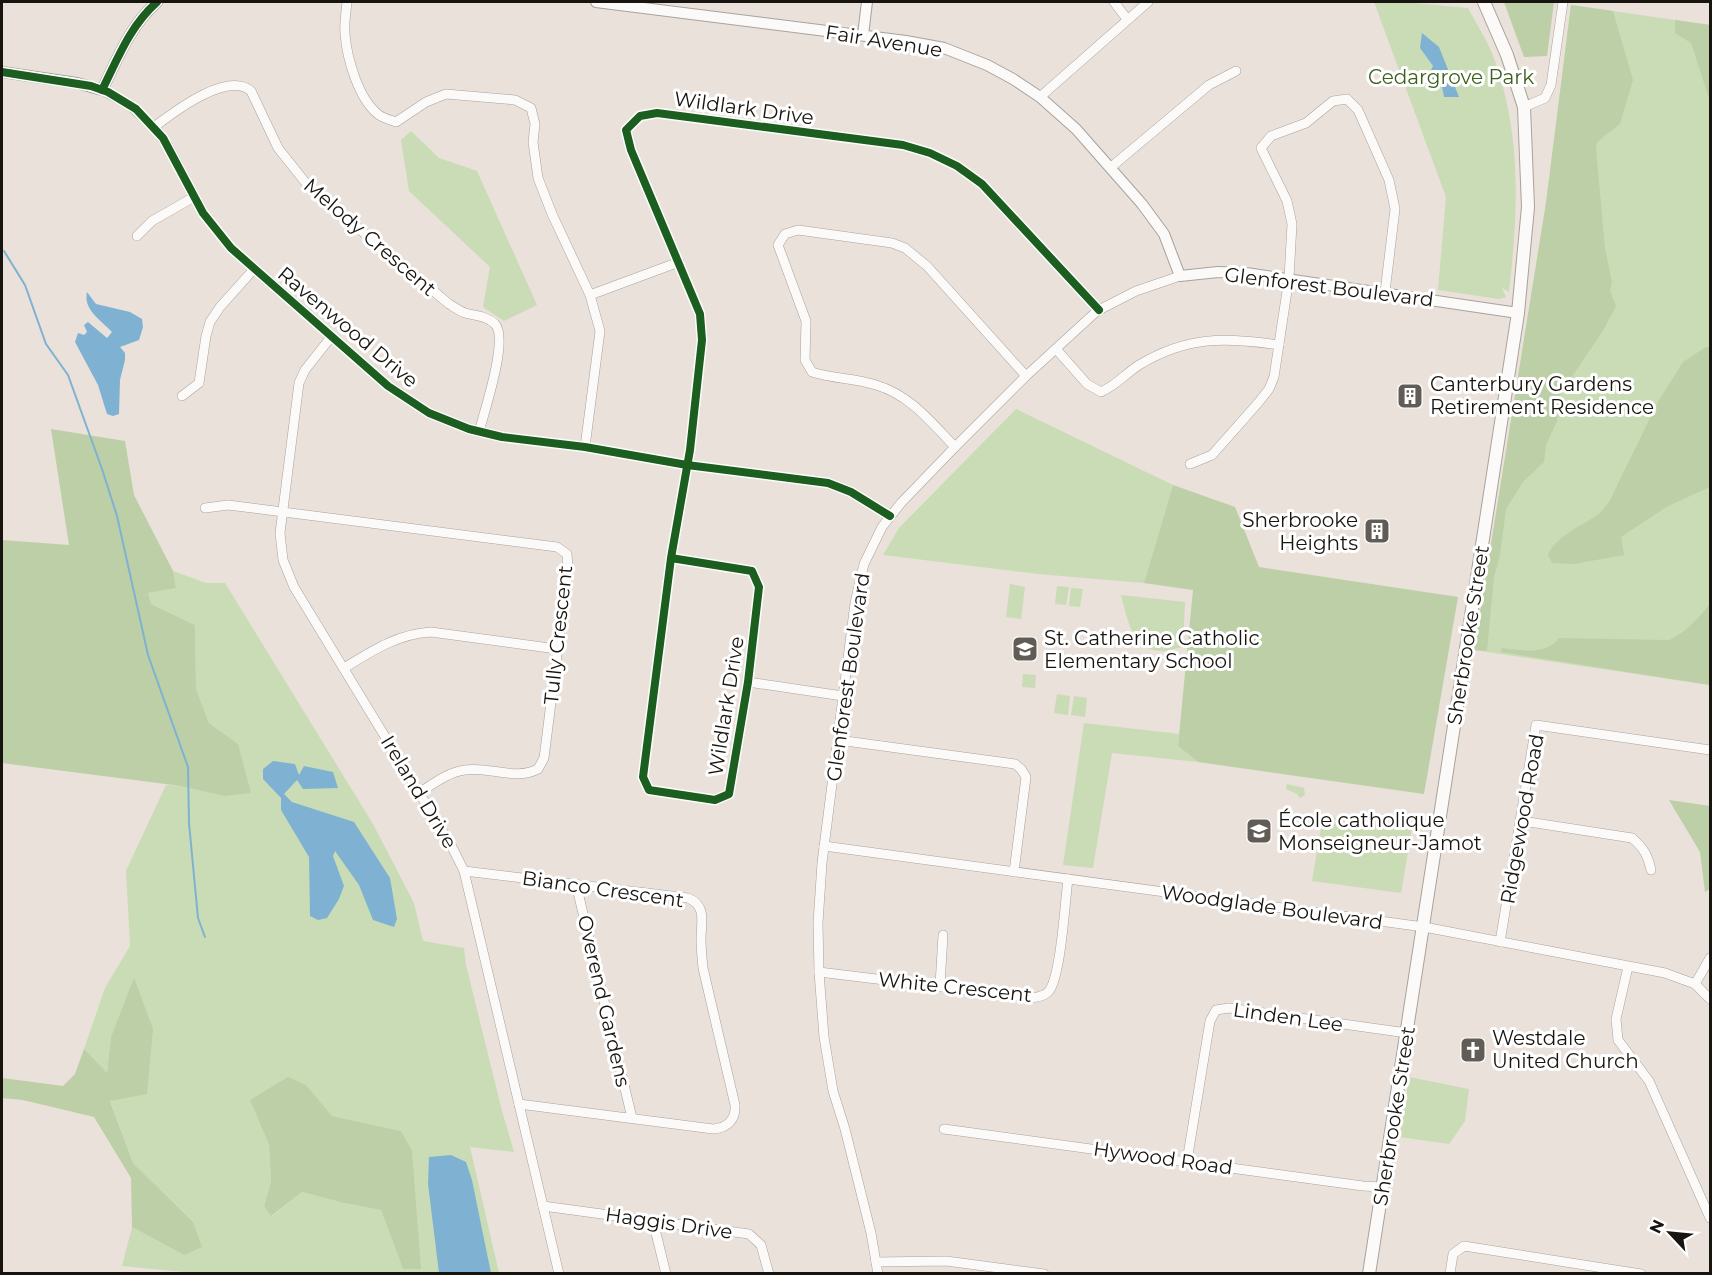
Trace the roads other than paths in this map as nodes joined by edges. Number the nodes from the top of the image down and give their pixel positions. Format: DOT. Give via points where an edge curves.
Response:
graph roads {
  1 [pos="157,2"];
  2 [pos="347,2"];
  3 [pos="596,2"];
  4 [pos="867,2"];
  5 [pos="1114,2"];
  6 [pos="1148,2"];
  7 [pos="1484,2"];
  8 [pos="1563,2"];
  9 [pos="1127,19"];
  10 [pos="863,35"];
  11 [pos="1236,71"];
  12 [pos="2,72"];
  13 [pos="102,90"];
  14 [pos="1040,97"];
  15 [pos="1524,107"];
  16 [pos="154,127"];
  17 [pos="1110,168"];
  18 [pos="194,197"];
  19 [pos="137,236"];
  20 [pos="679,262"];
  21 [pos="254,269"];
  22 [pos="1180,276"];
  23 [pos="1289,278"];
  24 [pos="1385,292"];
  25 [pos="590,295"];
  26 [pos="1099,310"];
  27 [pos="1518,313"];
  28 [pos="331,337"];
  29 [pos="1279,345"];
  30 [pos="1056,349"];
  31 [pos="1026,376"];
  32 [pos="182,396"];
  33 [pos="479,432"];
  34 [pos="585,447"];
  35 [pos="955,447"];
  36 [pos="1190,464"];
  37 [pos="687,465"];
  38 [pos="205,508"];
  39 [pos="282,512"];
  40 [pos="890,516"];
  41 [pos="671,558"];
  42 [pos="557,649"];
  43 [pos="344,668"];
  44 [pos="748,682"];
  45 [pos="843,696"];
  46 [pos="838,740"];
  47 [pos="1710,750"];
  48 [pos="419,793"];
  49 [pos="1522,821"];
  50 [pos="824,846"];
  51 [pos="1651,870"];
  52 [pos="464,871"];
  53 [pos="1014,872"];
  54 [pos="1068,879"];
  55 [pos="576,884"];
  56 [pos="1424,927"];
  57 [pos="943,935"];
  58 [pos="1500,942"];
  59 [pos="1710,958"];
  60 [pos="1628,967"];
  61 [pos="819,972"];
  62 [pos="1695,984"];
  63 [pos="940,986"];
  64 [pos="1710,999"];
  65 [pos="1407,1033"];
  66 [pos="519,1104"];
  67 [pos="632,1118"];
  68 [pos="944,1129"];
  69 [pos="1187,1161"];
  70 [pos="1382,1187"];
  71 [pos="543,1206"];
  72 [pos="1710,1218"];
  73 [pos="653,1221"];
  74 [pos="876,1262"];
  75 [pos="559,1274"];
  76 [pos="666,1274"];
  77 [pos="769,1274"];
  78 [pos="878,1274"];
  79 [pos="1044,1274"];
  80 [pos="1369,1274"];
  81 [pos="1450,1274"];
  82 [pos="1641,1274"];
  1 -- 13 [label="street" via="130,32"];
  2 -- 25 [label="street" via="348,55 354,76 378,114 396,122 446,94 515,100 531,108 538,178"];
  3 -- 10 [label="street, Fair Avenue"];
  4 -- 10 [label="street"];
  5 -- 9 [label="street"];
  6 -- 9 [label="street"];
  7 -- 15 [label="main road, Sherbrooke Street"];
  8 -- 15 [label="street" via="1551,85 1545,98"];
  9 -- 14 [label="street"];
  10 -- 14 [label="street, Fair Avenue" via="944,48 1013,79"];
  11 -- 17 [label="street" via="1209,85"];
  12 -- 13 [label="street, Ravenwood Drive" via="77,82"];
  13 -- 16 [label="street, Ravenwood Drive" via="128,104"];
  14 -- 17 [label="street, Fair Avenue" via="1077,129"];
  15 -- 27 [label="main road, Sherbrooke Street" via="1528,207"];
  16 -- 18 [label="street, Ravenwood Drive"];
  16 -- 33 [label="street, Melody Crescent" via="185,104 230,85 246,86 278,148 309,188 449,304 486,318 498,328 498,358"];
  17 -- 22 [label="street, Fair Avenue" via="1164,234"];
  18 -- 19 [label="street" via="152,221"];
  18 -- 21 [label="street, Ravenwood Drive" via="221,237"];
  20 -- 25 [label="street"];
  20 -- 26 [label="street, Wildlark Drive" via="631,150 626,130 640,116 657,113 903,145 930,153 982,184"];
  20 -- 37 [label="street, Wildlark Drive" via="700,315 702,340"];
  21 -- 28 [label="street, Ravenwood Drive"];
  21 -- 32 [label="street" via="213,317 206,336 200,383"];
  22 -- 23 [label="street, Glenforest Boulevard" via="1234,272"];
  22 -- 26 [label="street, Glenforest Boulevard" via="1136,291"];
  23 -- 24 [label="street, Glenforest Boulevard"];
  23 -- 24 [label="street" via="1292,224 1287,201 1261,148 1271,136 1306,123 1334,101 1347,99 1358,110 1389,180 1395,209"];
  23 -- 29 [label="street"];
  24 -- 27 [label="street, Glenforest Boulevard"];
  25 -- 34 [label="street" via="600,331"];
  26 -- 30 [label="street, Glenforest Boulevard"];
  27 -- 56 [label="main road, Sherbrooke Street"];
  28 -- 33 [label="street, Ravenwood Drive" via="409,401 447,422"];
  28 -- 39 [label="street, Ireland Drive" via="299,383"];
  29 -- 30 [label="street" via="1237,339 1188,343 1137,366 1101,392 1087,384"];
  29 -- 36 [label="street" via="1269,389 1212,455"];
  30 -- 31 [label="street, Glenforest Boulevard"];
  31 -- 35 [label="street, Glenforest Boulevard"];
  31 -- 35 [label="street" via="927,266 905,248 798,230 785,234 778,245 806,321 804,360 812,372 896,392 917,407"];
  33 -- 34 [label="street, Ravenwood Drive"];
  34 -- 37 [label="street, Ravenwood Drive"];
  35 -- 40 [label="street, Glenforest Boulevard"];
  37 -- 40 [label="street, Ravenwood Drive" via="828,483"];
  37 -- 41 [label="street, Wildlark Drive"];
  38 -- 39 [label="street" via="228,505"];
  39 -- 42 [label="street, Tully Crescent" via="562,550 567,554 568,568"];
  39 -- 43 [label="street, Ireland Drive" via="280,544 287,572"];
  40 -- 45 [label="street, Glenforest Boulevard" via="870,549 858,584"];
  41 -- 44 [label="street, Wildlark Drive" via="752,571 759,587"];
  41 -- 44 [label="street, Wildlark Drive" via="643,770 649,790 715,800 729,794"];
  42 -- 43 [label="street" via="414,633 388,642"];
  42 -- 48 [label="street, Tully Crescent" via="544,758 538,769 525,775 463,770"];
  43 -- 48 [label="street, Ireland Drive"];
  44 -- 45 [label="street"];
  45 -- 46 [label="street, Glenforest Boulevard"];
  46 -- 50 [label="street, Glenforest Boulevard"];
  46 -- 53 [label="street" via="1015,764 1026,777"];
  47 -- 49 [label="street, Ridgewood Road" via="1536,725"];
  48 -- 52 [label="street, Ireland Drive"];
  49 -- 51 [label="street" via="1632,838 1642,846"];
  49 -- 58 [label="street, Ridgewood Road"];
  50 -- 53 [label="street, Woodglade Boulevard"];
  50 -- 61 [label="street, Glenforest Boulevard"];
  52 -- 55 [label="street, Bianco Crescent"];
  52 -- 66 [label="street, Ireland Drive"];
  53 -- 54 [label="street, Woodglade Boulevard"];
  54 -- 56 [label="street, Woodglade Boulevard"];
  54 -- 63 [label="street, White Crescent" via="1050,990 1032,998"];
  55 -- 67 [label="street, Overend Gardens"];
  55 -- 67 [label="street, Bianco Crescent" via="688,898 702,914 703,968 735,1105 734,1116 726,1126 713,1129"];
  56 -- 58 [label="street, Woodglade Boulevard"];
  56 -- 65 [label="main road, Sherbrooke Street"];
  57 -- 63 [label="street"];
  58 -- 60 [label="street, Woodglade Boulevard"];
  59 -- 62 [label="street"];
  60 -- 62 [label="street, Woodglade Boulevard" via="1665,973"];
  60 -- 72 [label="street" via="1616,1019 1618,1040 1649,1081"];
  61 -- 63 [label="street, White Crescent"];
  61 -- 74 [label="street, Glenforest Boulevard" via="833,1091"];
  62 -- 64 [label="street, Woodglade Boulevard"];
  65 -- 69 [label="street, Linden Lee" via="1229,1008 1216,1010 1210,1021"];
  65 -- 70 [label="main road, Sherbrooke Street"];
  66 -- 67 [label="street, Bianco Crescent"];
  66 -- 71 [label="street, Ireland Drive"];
  68 -- 69 [label="street, Hywood Road"];
  69 -- 70 [label="street, Hywood Road"];
  70 -- 80 [label="main road, Sherbrooke Street"];
  71 -- 73 [label="street, Haggis Drive"];
  71 -- 75 [label="street, Ireland Drive"];
  73 -- 76 [label="street"];
  73 -- 77 [label="street, Haggis Drive" via="749,1234 761,1245"];
  74 -- 78 [label="street, Glenforest Boulevard"];
  74 -- 79 [label="street" via="946,1261"];
  81 -- 82 [label="street" via="1453,1254 1464,1246"];
}
